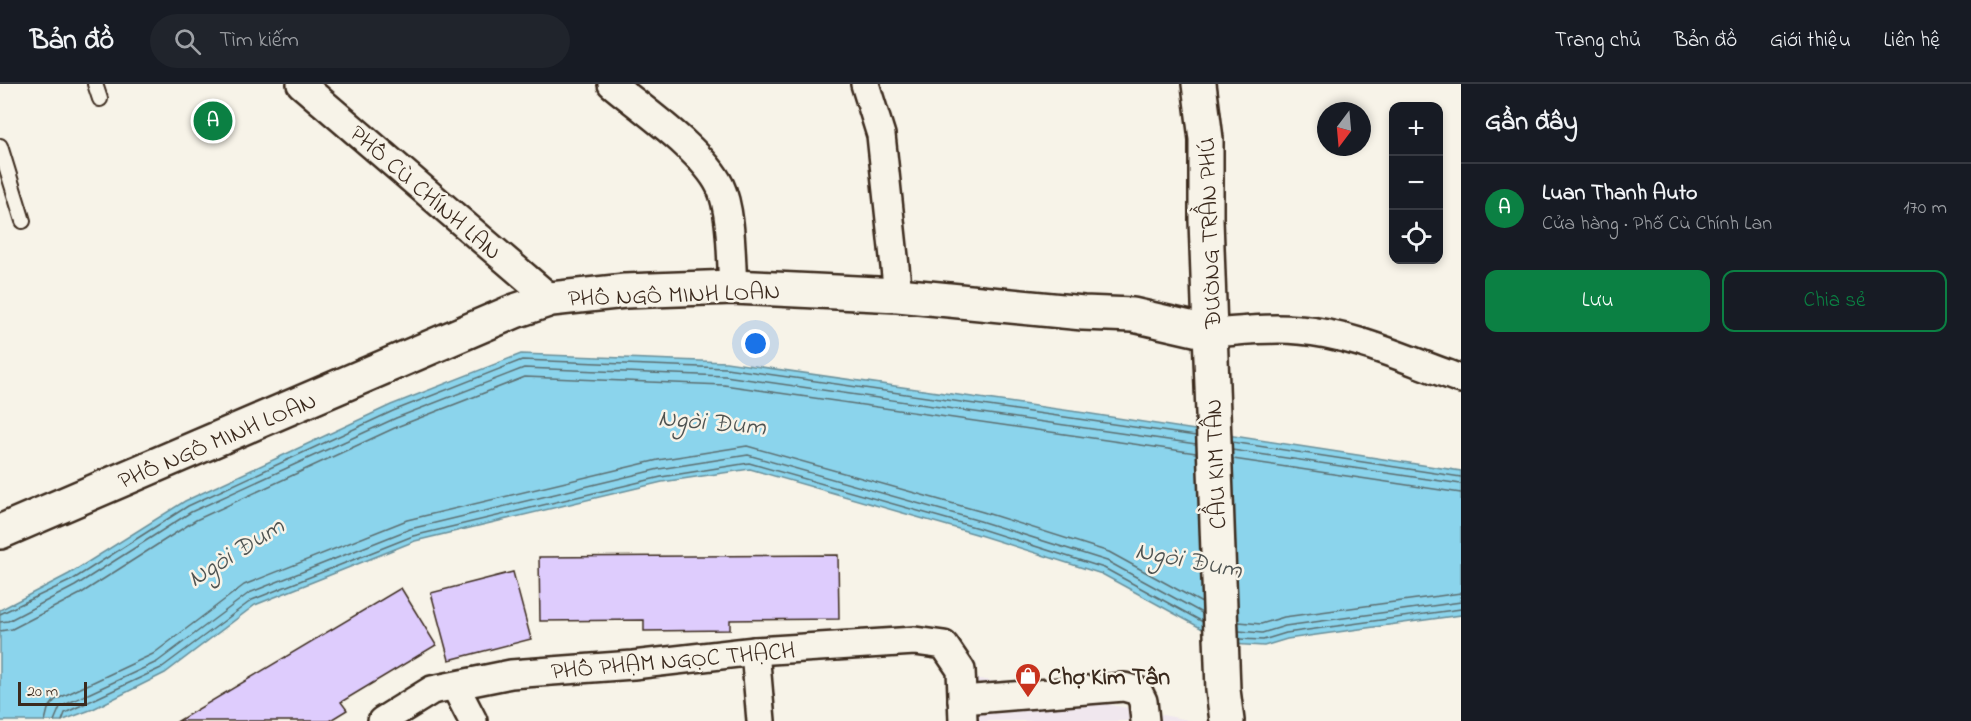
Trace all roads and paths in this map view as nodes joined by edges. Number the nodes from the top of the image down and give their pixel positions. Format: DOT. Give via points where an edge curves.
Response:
graph roads {
  1 [pos="95,84"];
  2 [pos="301,84"];
  3 [pos="612,84"];
  4 [pos="866,84"];
  5 [pos="1199,84"];
  6 [pos="100,99"];
  7 [pos="0,146"];
  8 [pos="23,221"];
  9 [pos="733,288"];
  10 [pos="898,295"];
  11 [pos="551,299"];
  12 [pos="1212,333"];
  13 [pos="1461,379"];
  14 [pos="1213,383"];
  15 [pos="0,532"];
  16 [pos="754,651"];
  17 [pos="454,686"];
  18 [pos="1225,705"];
  19 [pos="963,710"];
  20 [pos="382,721"];
  21 [pos="473,721"];
  22 [pos="761,721"];
  23 [pos="1145,721"];
  1 -- 6 [label="lane"];
  2 -- 11 [label="street, PHỐ CÙ CHÍNH LAN"];
  3 -- 9 [label="street" via="705,164 720,187 726,210"];
  4 -- 10 [label="street" via="881,135"];
  5 -- 12 [label="main road, ĐƯỜNG TRẦN PHÚ" via="1206,139"];
  7 -- 8 [label="lane"];
  9 -- 10 [label="main road, PHỐ NGÔ MINH LOAN"];
  9 -- 11 [label="main road, PHỐ NGÔ MINH LOAN" via="625,291"];
  10 -- 12 [label="main road, PHỐ NGÔ MINH LOAN" via="1132,315"];
  11 -- 15 [label="main road, PHỐ NGÔ MINH LOAN"];
  12 -- 13 [label="street" via="1301,330 1349,340"];
  12 -- 14 [label="main road, ĐƯỜNG TRẦN PHÚ"];
  14 -- 18 [label="main road, CẦU KIM TÂN"];
  16 -- 17 [label="street, PHỐ PHẠM NGỌC THẠCH" via="511,674"];
  16 -- 19 [label="street, PHỐ PHẠM NGỌC THẠCH" via="915,641 944,645 961,670"];
  16 -- 22 [label="street"];
  17 -- 20 [label="street, PHỐ PHẠM NGỌC THẠCH" via="432,690"];
  17 -- 21 [label="street"];
  19 -- 23 [label="street" via="1124,687 1138,691"];
}
